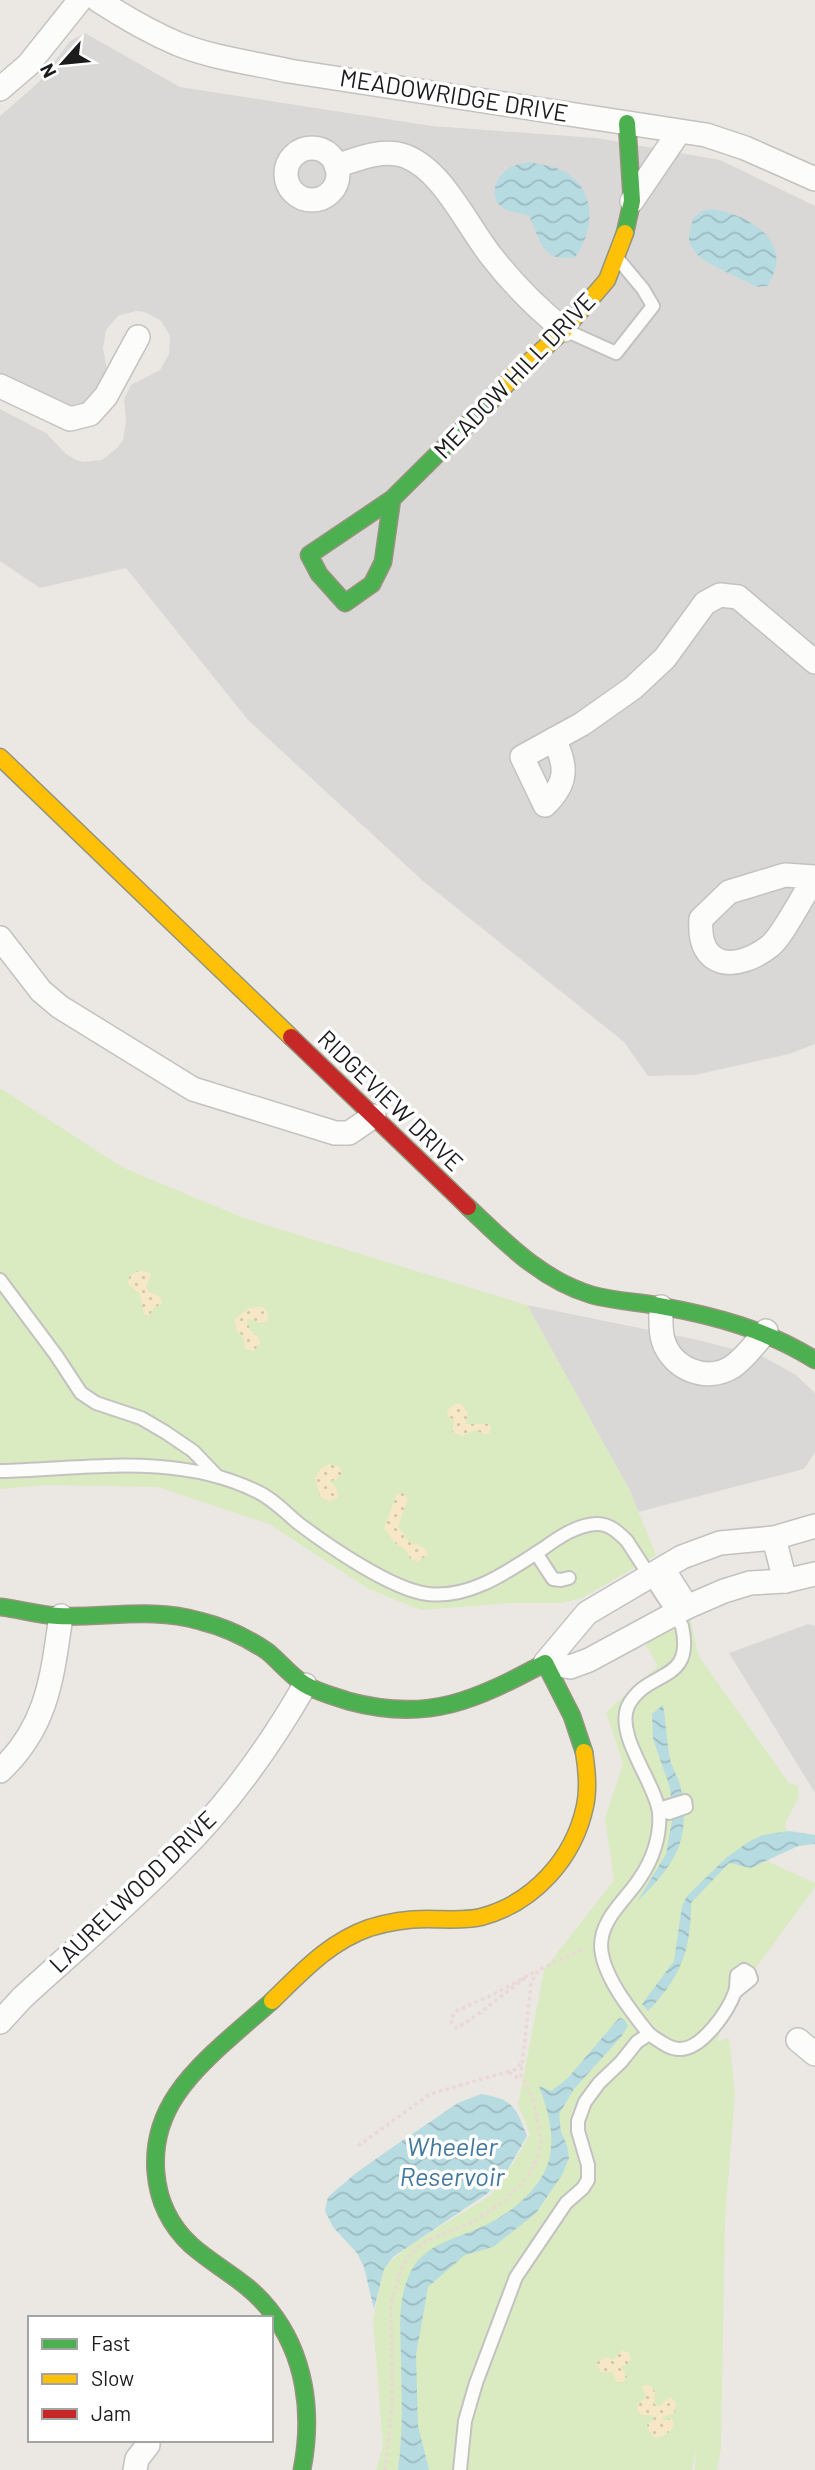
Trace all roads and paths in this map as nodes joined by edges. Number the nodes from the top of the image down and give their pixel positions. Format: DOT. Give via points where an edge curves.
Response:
graph roads {
  1 [pos="80,0"];
  2 [pos="97,0"];
  3 [pos="0,89"];
  4 [pos="627,123"];
  5 [pos="679,132"];
  6 [pos="336,166"];
  7 [pos="815,179"];
  8 [pos="632,201"];
  9 [pos="616,256"];
  10 [pos="564,330"];
  11 [pos="138,337"];
  12 [pos="0,386"];
  13 [pos="392,499"];
  14 [pos="815,662"];
  15 [pos="554,739"];
  16 [pos="0,757"];
  17 [pos="815,877"];
  18 [pos="0,938"];
  19 [pos="373,1116"];
  20 [pos="0,1280"];
  21 [pos="661,1307"];
  22 [pos="766,1331"];
  23 [pos="815,1360"];
  24 [pos="0,1471"];
  25 [pos="218,1476"];
  26 [pos="815,1526"];
  27 [pos="774,1538"];
  28 [pos="536,1553"];
  29 [pos="656,1572"];
  30 [pos="815,1574"];
  31 [pos="569,1578"];
  32 [pos="785,1581"];
  33 [pos="0,1607"];
  34 [pos="681,1611"];
  35 [pos="61,1616"];
  36 [pos="545,1662"];
  37 [pos="305,1685"];
  38 [pos="0,1771"];
  39 [pos="601,1947"];
  40 [pos="538,1970"];
  41 [pos="525,1978"];
  42 [pos="735,1992"];
  43 [pos="0,2022"];
  44 [pos="649,2034"];
  45 [pos="523,2062"];
  46 [pos="509,2072"];
  47 [pos="525,2084"];
  48 [pos="358,2146"];
  49 [pos="148,2445"];
  50 [pos="135,2470"];
  51 [pos="302,2470"];
  52 [pos="385,2470"];
  53 [pos="460,2470"];
  1 -- 3 [label="street" via="28,65"];
  2 -- 4 [label="street, MEADOWRIDGE DRIVE" via="181,45 236,60"];
  4 -- 5 [label="street, MEADOWRIDGE DRIVE"];
  4 -- 8 [label="street, MEADOW HILL DRIVE"];
  5 -- 7 [label="street, MEADOWRIDGE DRIVE" via="745,148"];
  5 -- 8 [label="street, MEADOW HILL DRIVE"];
  6 -- 10 [label="street" via="381,153 404,156 422,165 437,178 523,293"];
  8 -- 9 [label="street, MEADOW HILL DRIVE"];
  9 -- 10 [label="street, MEADOW HILL DRIVE" via="607,280"];
  9 -- 10 [label="lane" via="653,306 616,353"];
  10 -- 13 [label="street, MEADOW HILL DRIVE"];
  11 -- 12 [label="street" via="106,396 90,414 70,419"];
  13 -- 13 [label="street, MEADOW HILL DRIVE" via="309,555 345,603 372,584 383,562"];
  14 -- 15 [label="street" via="738,597 720,595 705,603 664,658 633,688"];
  16 -- 19 [label="street, RIDGEVIEW DRIVE"];
  17 -- 17 [label="street" via="772,945 747,960 728,963 713,959 705,949 699,937 701,919 729,892 785,875"];
  18 -- 19 [label="street" via="60,1007 193,1089 335,1133 349,1133"];
  19 -- 21 [label="street, RIDGEVIEW DRIVE" via="537,1269 593,1294"];
  20 -- 25 [label="lane" via="81,1393 164,1432"];
  21 -- 22 [label="street, RIDGEVIEW DRIVE"];
  21 -- 22 [label="street" via="662,1337 668,1352 677,1363 704,1374 733,1366"];
  22 -- 23 [label="street, RIDGEVIEW DRIVE"];
  24 -- 25 [label="lane" via="124,1465"];
  25 -- 28 [label="lane" via="260,1493 321,1539 385,1578 427,1594 484,1584"];
  26 -- 27 [label="street"];
  27 -- 29 [label="street" via="720,1543"];
  27 -- 32 [label="street"];
  28 -- 29 [label="lane" via="576,1528 597,1523 617,1531"];
  28 -- 31 [label="lane" via="553,1579"];
  29 -- 34 [label="street"];
  29 -- 36 [label="street" via="587,1613"];
  30 -- 32 [label="street"];
  32 -- 34 [label="street" via="750,1583"];
  33 -- 35 [label="street"];
  34 -- 36 [label="street" via="589,1660 570,1667"];
  34 -- 39 [label="lane" via="685,1655 639,1692 625,1719 630,1740 665,1810 653,1853 608,1919"];
  35 -- 37 [label="street" via="161,1612 199,1620 264,1650"];
  35 -- 38 [label="street" via="42,1712 28,1738"];
  36 -- 37 [label="street" via="481,1696 419,1711 357,1704"];
  36 -- 51 [label="street" via="575,1725 588,1780 579,1831 551,1875 519,1901 481,1917 376,1924 328,1948 191,2076 165,2111 157,2136 154,2160 168,2214 198,2250 255,2292 290,2342 307,2397 309,2426"];
  37 -- 43 [label="street, LAURELWOOD DRIVE" via="205,1826"];
  39 -- 40 [label="path" via="572,1952"];
  39 -- 44 [label="lane" via="612,1980"];
  40 -- 41 [label="path"];
  40 -- 45 [label="path" via="531,1983"];
  41 -- 41 [label="path" via="454,2012 451,2021 456,2028 472,2019"];
  42 -- 44 [label="lane" via="712,2031 691,2046 679,2049"];
  44 -- 53 [label="lane" via="584,2102 578,2132 588,2179 566,2203 516,2277 476,2383 465,2421"];
  45 -- 46 [label="path"];
  45 -- 47 [label="path"];
  46 -- 47 [label="path"];
  46 -- 48 [label="path" via="430,2094"];
  47 -- 52 [label="path" via="533,2099 541,2142 528,2175 508,2198 474,2222 426,2241 401,2268 391,2304 392,2408"];
  49 -- 50 [label="street"];
}
